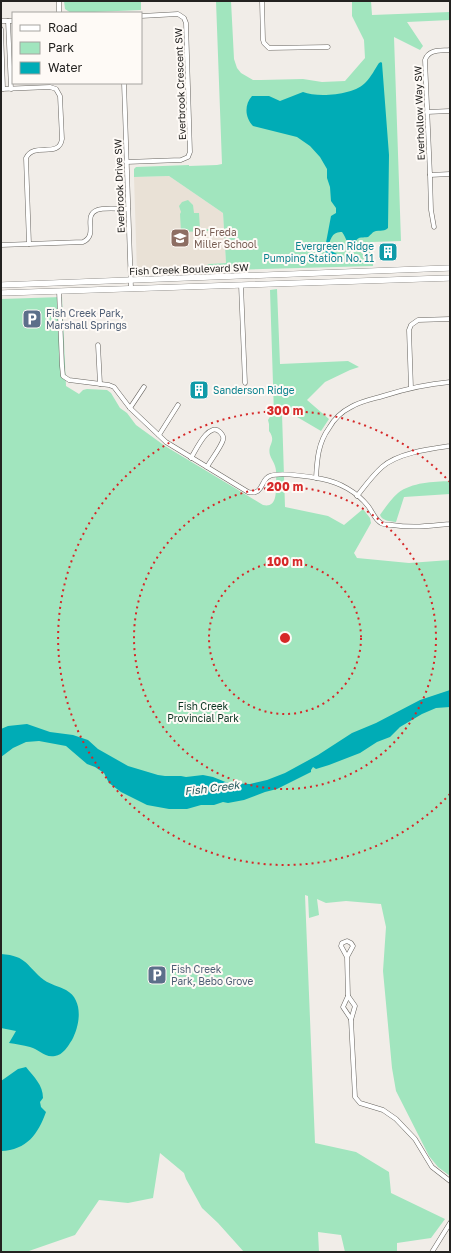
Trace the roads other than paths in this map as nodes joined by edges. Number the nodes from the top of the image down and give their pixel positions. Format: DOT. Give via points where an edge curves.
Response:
graph roads {
  1 [pos="59,1"];
  2 [pos="262,1"];
  3 [pos="59,12"];
  4 [pos="142,16"];
  5 [pos="1,21"];
  6 [pos="11,21"];
  7 [pos="1,29"];
  8 [pos="328,48"];
  9 [pos="450,50"];
  10 [pos="124,84"];
  11 [pos="2,89"];
  12 [pos="10,89"];
  13 [pos="450,111"];
  14 [pos="428,112"];
  15 [pos="126,162"];
  16 [pos="450,174"];
  17 [pos="430,175"];
  18 [pos="128,209"];
  19 [pos="434,227"];
  20 [pos="29,244"];
  21 [pos="1,245"];
  22 [pos="450,268"];
  23 [pos="343,273"];
  24 [pos="450,278"];
  25 [pos="131,280"];
  26 [pos="343,281"];
  27 [pos="1,285"];
  28 [pos="241,285"];
  29 [pos="131,288"];
  30 [pos="59,291"];
  31 [pos="1,293"];
  32 [pos="450,319"];
  33 [pos="98,345"];
  34 [pos="450,382"];
  35 [pos="245,383"];
  36 [pos="100,384"];
  37 [pos="144,388"];
  38 [pos="412,388"];
  39 [pos="178,405"];
  40 [pos="130,408"];
  41 [pos="159,435"];
  42 [pos="450,446"];
  43 [pos="191,458"];
  44 [pos="207,467"];
  45 [pos="316,478"];
  46 [pos="357,496"];
  47 [pos="450,524"];
  48 [pos="347,957"];
  49 [pos="348,996"];
  50 [pos="351,1020"];
  51 [pos="450,1181"];
  52 [pos="450,1223"];
  53 [pos="432,1252"];
  1 -- 3 [label="street"];
  2 -- 8 [label="street" via="263,40 269,48"];
  4 -- 15 [label="street, Everbrook Crescent SW" via="178,14 184,18 190,152 188,157 181,160"];
  5 -- 6 [label="street"];
  6 -- 12 [label="street"];
  7 -- 11 [label="street"];
  9 -- 14 [label="street, Everhollow Way SW" via="433,51 426,57"];
  10 -- 15 [label="street, Everbrook Drive SW"];
  11 -- 12 [label="street"];
  12 -- 20 [label="street" via="53,88 60,96 61,144 53,149 32,151 26,158"];
  13 -- 14 [label="street"];
  14 -- 17 [label="street, Everhollow Way SW"];
  15 -- 18 [label="street, Everbrook Drive SW"];
  16 -- 17 [label="street"];
  17 -- 19 [label="street, Everhollow Way SW"];
  18 -- 20 [label="street" via="96,210 91,216 90,235 83,242"];
  18 -- 25 [label="street, Everbrook Drive SW"];
  20 -- 21 [label="street"];
  22 -- 23 [label="main road, Fish Creek Boulevard SW"];
  23 -- 25 [label="main road, Fish Creek Boulevard SW"];
  23 -- 26 [label="street"];
  24 -- 26 [label="main road, Fish Creek Boulevard SW"];
  25 -- 27 [label="main road, Fish Creek Boulevard SW"];
  25 -- 29 [label="street, Everbrook Drive SW"];
  26 -- 28 [label="main road, Fish Creek Boulevard SW"];
  28 -- 29 [label="main road, Fish Creek Boulevard SW"];
  28 -- 35 [label="street"];
  29 -- 30 [label="main road, Fish Creek Boulevard SW"];
  30 -- 31 [label="main road, Fish Creek Boulevard SW"];
  30 -- 36 [label="street" via="64,376 69,380"];
  32 -- 38 [label="street" via="418,320 411,324 409,330"];
  33 -- 36 [label="street"];
  34 -- 38 [label="street"];
  36 -- 40 [label="street" via="112,385"];
  37 -- 40 [label="street"];
  38 -- 45 [label="street" via="364,401 337,418 329,427 321,444"];
  39 -- 41 [label="street"];
  40 -- 41 [label="street"];
  41 -- 43 [label="street"];
  42 -- 46 [label="street" via="402,456 383,466"];
  43 -- 44 [label="street"];
  43 -- 44 [label="street" via="206,433 214,429 220,431 223,436 222,442"];
  44 -- 45 [label="street" via="251,493 259,490 270,476 281,474"];
  45 -- 46 [label="street" via="335,483"];
  46 -- 47 [label="street" via="383,524 414,527"];
  48 -- 49 [label="street"];
  49 -- 50 [label="street" via="355,1006"];
  49 -- 50 [label="street" via="343,1007"];
  50 -- 51 [label="street" via="356,1099 360,1103 383,1110 396,1119 415,1139 432,1167"];
  52 -- 53 [label="street"];
}
